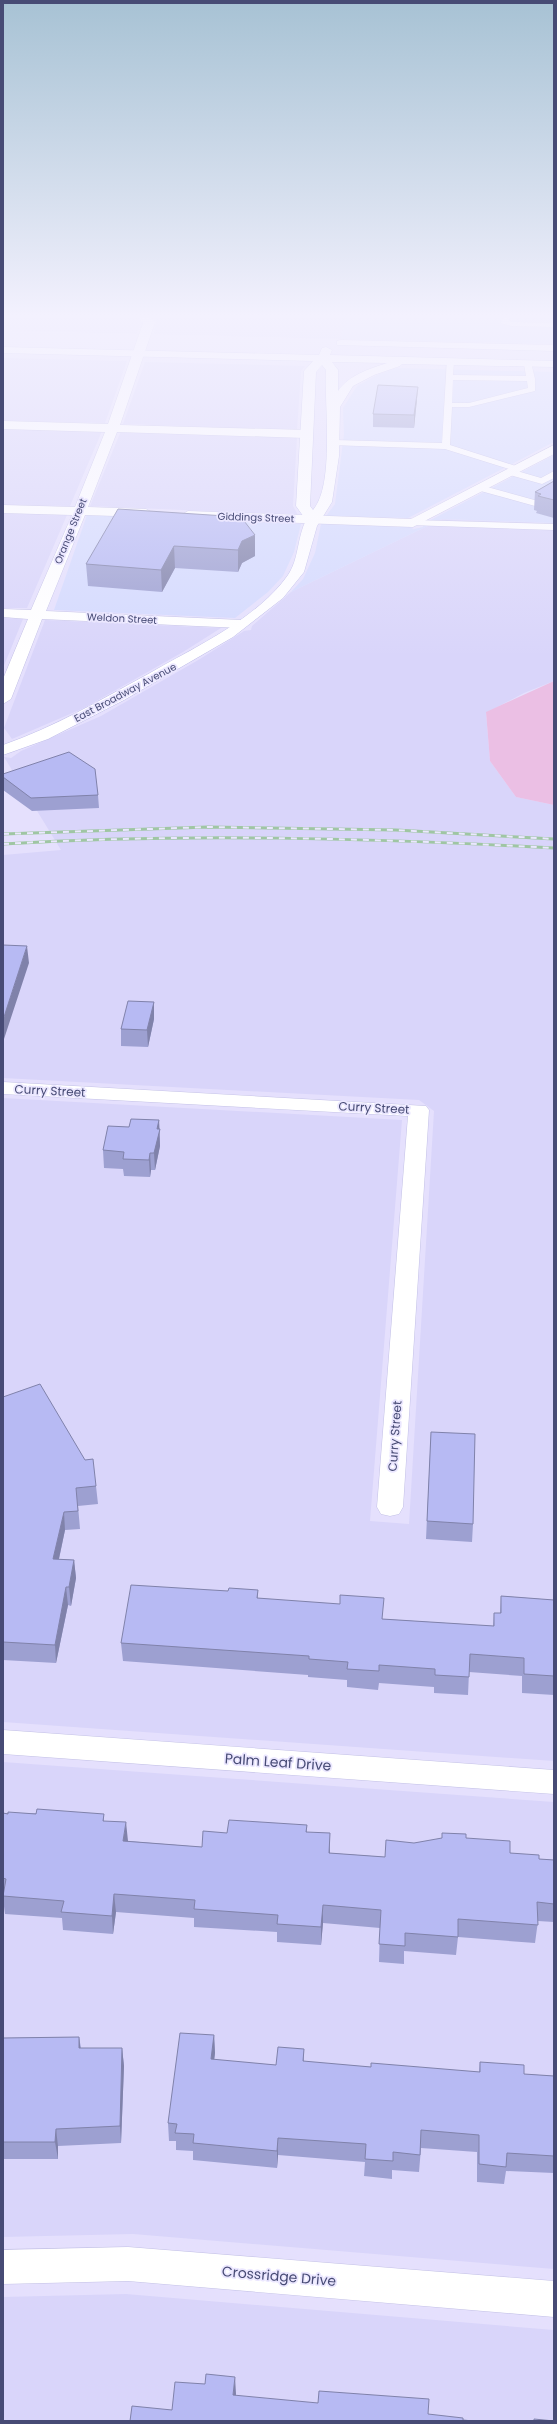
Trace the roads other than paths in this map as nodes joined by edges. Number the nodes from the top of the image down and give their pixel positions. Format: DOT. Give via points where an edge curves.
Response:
graph roads {
  1 [pos="111,431"];
  2 [pos="227,431"];
  3 [pos="334,431"];
  4 [pos="447,431"];
  5 [pos="391,433"];
  6 [pos="306,434"];
  7 [pos="334,443"];
  8 [pos="390,444"];
  9 [pos="446,446"];
  10 [pos="554,449"];
  11 [pos="512,470"];
  12 [pos="554,474"];
  13 [pos="480,488"];
  14 [pos="535,503"];
  15 [pos="3,509"];
  16 [pos="78,510"];
  17 [pos="156,514"];
  18 [pos="172,514"];
  19 [pos="312,520"];
  20 [pos="413,523"];
  21 [pos="554,528"];
  22 [pos="3,613"];
  23 [pos="36,614"];
  24 [pos="241,624"];
  25 [pos="3,699"];
  26 [pos="4,749"];
  27 [pos="3,1088"];
  28 [pos="390,1507"];
  29 [pos="3,1742"];
  30 [pos="554,1782"];
  31 [pos="3,2267"];
  32 [pos="554,2299"];
  1 -- 16 [label="street, Orange Street"];
  2 -- 6 [label="street"];
  3 -- 7 [label="street"];
  4 -- 9 [label="lane"];
  5 -- 8 [label="lane"];
  6 -- 19 [label="street" via="303,506"];
  7 -- 8 [label="lane"];
  7 -- 19 [label="street" via="325,504"];
  8 -- 9 [label="lane"];
  9 -- 11 [label="lane"];
  10 -- 11 [label="street"];
  11 -- 12 [label="lane" via="542,481"];
  11 -- 13 [label="street"];
  13 -- 14 [label="lane"];
  13 -- 20 [label="street"];
  15 -- 16 [label="street"];
  16 -- 17 [label="street"];
  16 -- 23 [label="street, Orange Street"];
  18 -- 19 [label="street, Giddings Street"];
  19 -- 20 [label="street, Giddings Street"];
  19 -- 24 [label="street, East Broadway Avenue" via="304,553 293,577 278,594"];
  20 -- 21 [label="lane"];
  22 -- 23 [label="street, Weldon Street"];
  23 -- 24 [label="street, Weldon Street"];
  23 -- 25 [label="street, Orange Street"];
  24 -- 26 [label="street, East Broadway Avenue" via="191,656 92,712"];
  27 -- 28 [label="street, Curry Street" via="418,1110"];
  29 -- 30 [label="street, Palm Leaf Drive"];
  31 -- 32 [label="street, Crossridge Drive" via="128,2264"];
}
